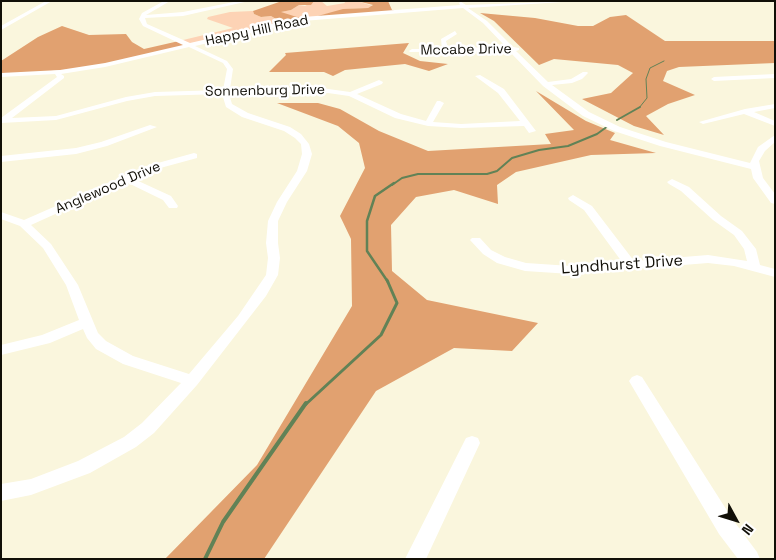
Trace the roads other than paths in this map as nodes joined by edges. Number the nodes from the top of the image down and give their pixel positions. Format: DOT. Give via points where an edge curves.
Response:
graph roads {
  1 [pos="50,1"];
  2 [pos="168,1"];
  3 [pos="248,1"];
  4 [pos="576,1"];
  5 [pos="464,4"];
  6 [pos="142,17"];
  7 [pos="1,28"];
  8 [pos="455,33"];
  9 [pos="189,46"];
  10 [pos="515,49"];
  11 [pos="412,51"];
  12 [pos="446,51"];
  13 [pos="585,73"];
  14 [pos="59,74"];
  15 [pos="1,75"];
  16 [pos="478,76"];
  17 [pos="775,76"];
  18 [pos="714,79"];
  19 [pos="380,82"];
  20 [pos="550,83"];
  21 [pos="224,91"];
  22 [pos="351,94"];
  23 [pos="440,103"];
  24 [pos="775,106"];
  25 [pos="745,111"];
  26 [pos="1,119"];
  27 [pos="703,122"];
  28 [pos="526,123"];
  29 [pos="428,124"];
  30 [pos="775,124"];
  31 [pos="153,127"];
  32 [pos="532,131"];
  33 [pos="775,138"];
  34 [pos="194,156"];
  35 [pos="1,159"];
  36 [pos="755,164"];
  37 [pos="126,179"];
  38 [pos="672,182"];
  39 [pos="573,198"];
  40 [pos="775,201"];
  41 [pos="173,206"];
  42 [pos="1,215"];
  43 [pos="24,224"];
  44 [pos="476,240"];
  45 [pos="630,264"];
  46 [pos="754,266"];
  47 [pos="775,272"];
  48 [pos="86,322"];
  49 [pos="1,350"];
  50 [pos="192,381"];
  51 [pos="637,381"];
  52 [pos="472,443"];
  53 [pos="1,493"];
  54 [pos="415,559"];
  55 [pos="750,559"];
  1 -- 7 [label="street"];
  2 -- 6 [label="street"];
  3 -- 6 [label="street" via="183,14"];
  4 -- 5 [label="street, Happy Hill Road"];
  5 -- 9 [label="street, Happy Hill Road" via="296,20"];
  5 -- 10 [label="street"];
  6 -- 9 [label="street" via="148,27"];
  8 -- 12 [label="street" via="443,40"];
  9 -- 14 [label="street, Happy Hill Road"];
  9 -- 21 [label="street" via="228,64 230,69"];
  10 -- 12 [label="street, Mccabe Drive"];
  10 -- 20 [label="street"];
  11 -- 12 [label="street, Mccabe Drive"];
  13 -- 20 [label="street" via="577,80"];
  14 -- 15 [label="street, Happy Hill Road"];
  14 -- 26 [label="street" via="62,77 36,98 9,118"];
  16 -- 28 [label="street" via="501,91"];
  17 -- 18 [label="street"];
  19 -- 22 [label="street"];
  20 -- 36 [label="street" via="580,111 617,128 684,150"];
  21 -- 22 [label="street, Sonnenburg Drive" via="314,89"];
  21 -- 26 [label="street, Sonnenburg Drive" via="146,95 68,116 36,120"];
  21 -- 50 [label="street" via="226,100 240,113 279,125 298,136 305,144 307,154 302,171 273,222 274,268 267,286"];
  22 -- 29 [label="street, Sonnenburg Drive" via="398,116"];
  23 -- 29 [label="street"];
  24 -- 25 [label="street"];
  25 -- 27 [label="street"];
  25 -- 30 [label="street"];
  28 -- 29 [label="street, Sonnenburg Drive"];
  28 -- 32 [label="street"];
  31 -- 35 [label="street" via="76,150"];
  33 -- 36 [label="street" via="761,149"];
  34 -- 37 [label="street, Anglewood Drive"];
  36 -- 40 [label="street" via="758,178"];
  37 -- 41 [label="street" via="167,198"];
  37 -- 43 [label="street, Anglewood Drive"];
  38 -- 46 [label="street" via="738,233 750,248"];
  39 -- 45 [label="street" via="588,208"];
  42 -- 43 [label="street"];
  43 -- 48 [label="street" via="41,239 64,270"];
  44 -- 45 [label="street, Lyndhurst Drive" via="493,256 525,267 571,270"];
  45 -- 46 [label="street, Lyndhurst Drive" via="708,260"];
  46 -- 47 [label="street, Lyndhurst Drive"];
  48 -- 49 [label="street" via="45,339"];
  48 -- 50 [label="street" via="92,335 112,352"];
  50 -- 53 [label="street" via="148,428 109,455 58,478"];
  51 -- 55 [label="street" via="726,527"];
  52 -- 54 [label="street"];
}
